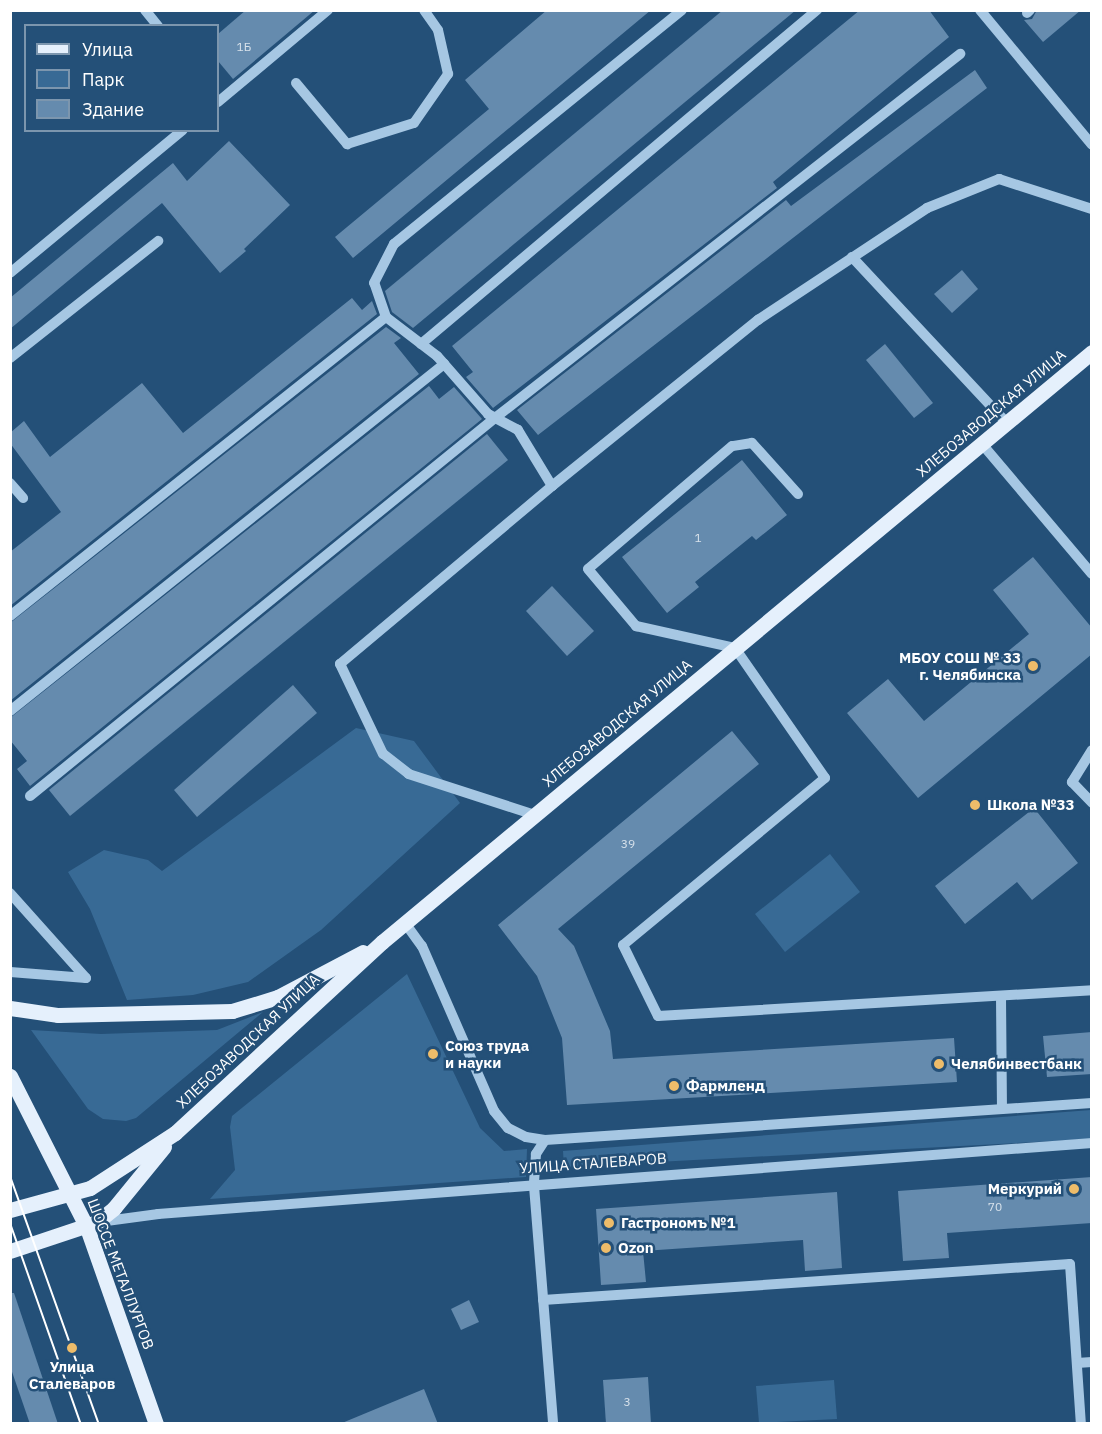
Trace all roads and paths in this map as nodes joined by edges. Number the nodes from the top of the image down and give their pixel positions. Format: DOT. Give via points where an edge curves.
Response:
graph roads {
  1 [pos="145,10"];
  2 [pos="328,10"];
  3 [pos="424,10"];
  4 [pos="682,10"];
  5 [pos="817,10"];
  6 [pos="980,10"];
  7 [pos="156,24"];
  8 [pos="960,54"];
  9 [pos="296,83"];
  10 [pos="219,99"];
  11 [pos="181,132"];
  12 [pos="1092,145"];
  13 [pos="1092,209"];
  14 [pos="158,242"];
  15 [pos="852,257"];
  16 [pos="10,273"];
  17 [pos="386,317"];
  18 [pos="421,344"];
  19 [pos="1092,352"];
  20 [pos="10,358"];
  21 [pos="444,364"];
  22 [pos="495,418"];
  23 [pos="1007,423"];
  24 [pos="982,444"];
  25 [pos="10,483"];
  26 [pos="552,486"];
  27 [pos="798,494"];
  28 [pos="23,498"];
  29 [pos="1092,574"];
  30 [pos="10,616"];
  31 [pos="735,648"];
  32 [pos="10,711"];
  33 [pos="1092,750"];
  34 [pos="30,796"];
  35 [pos="1092,803"];
  36 [pos="536,815"];
  37 [pos="10,892"];
  38 [pos="405,923"];
  39 [pos="382,942"];
  40 [pos="10,972"];
  41 [pos="1092,990"];
  42 [pos="1001,997"];
  43 [pos="10,1008"];
  44 [pos="10,1076"];
  45 [pos="1092,1102"];
  46 [pos="1002,1109"];
  47 [pos="175,1133"];
  48 [pos="545,1140"];
  49 [pos="1092,1143"];
  50 [pos="534,1186"];
  51 [pos="72,1195"];
  52 [pos="10,1210"];
  53 [pos="92,1225"];
  54 [pos="10,1251"];
  55 [pos="543,1300"];
  56 [pos="1092,1362"];
  57 [pos="1077,1363"];
  58 [pos="156,1424"];
  59 [pos="553,1424"];
  60 [pos="1081,1424"];
  1 -- 7 [label="street"];
  2 -- 10 [label="street"];
  3 -- 9 [label="street" via="438,30 448,74 414,123 347,144"];
  4 -- 17 [label="street" via="394,244 374,283"];
  5 -- 18 [label="street"];
  6 -- 12 [label="street"];
  8 -- 22 [label="street"];
  11 -- 16 [label="street"];
  13 -- 15 [label="street" via="999,178 927,208"];
  14 -- 20 [label="street"];
  15 -- 23 [label="street"];
  15 -- 26 [label="street" via="758,320"];
  17 -- 18 [label="street"];
  17 -- 30 [label="street"];
  18 -- 21 [label="street"];
  19 -- 23 [label="main road, ХЛЕБОЗАВОДСКАЯ УЛИЦА"];
  21 -- 22 [label="street"];
  21 -- 32 [label="street"];
  22 -- 26 [label="street" via="518,430"];
  22 -- 34 [label="street"];
  23 -- 24 [label="main road, ХЛЕБОЗАВОДСКАЯ УЛИЦА"];
  24 -- 29 [label="street"];
  24 -- 31 [label="main road, ХЛЕБОЗАВОДСКАЯ УЛИЦА"];
  25 -- 28 [label="street"];
  26 -- 36 [label="street" via="340,664 383,754 409,774"];
  27 -- 31 [label="street" via="752,443 732,446 588,569 636,626"];
  31 -- 36 [label="main road, ХЛЕБОЗАВОДСКАЯ УЛИЦА"];
  31 -- 42 [label="street" via="825,778 623,945 658,1016"];
  33 -- 35 [label="street" via="1072,782"];
  36 -- 38 [label="main road, ХЛЕБОЗАВОДСКАЯ УЛИЦА"];
  37 -- 40 [label="street" via="86,978"];
  38 -- 39 [label="main road, ХЛЕБОЗАВОДСКАЯ УЛИЦА"];
  38 -- 48 [label="street, УЛИЦА СТАЛЕВАРОВ" via="422,946 494,1111 516,1134"];
  39 -- 43 [label="main road" via="278,997 232,1011 58,1015"];
  39 -- 47 [label="main road, ХЛЕБОЗАВОДСКАЯ УЛИЦА"];
  41 -- 42 [label="street"];
  42 -- 46 [label="street"];
  44 -- 51 [label="main road, ШОССЕ МЕТАЛЛУРГОВ"];
  45 -- 46 [label="street, УЛИЦА СТАЛЕВАРОВ"];
  46 -- 48 [label="street, УЛИЦА СТАЛЕВАРОВ"];
  47 -- 51 [label="main road, ХЛЕБОЗАВОДСКАЯ УЛИЦА" via="114,1176"];
  47 -- 53 [label="main road, ХЛЕБОЗАВОДСКАЯ УЛИЦА" via="114,1208"];
  48 -- 50 [label="street" via="536,1154"];
  49 -- 50 [label="street, УЛИЦА СТАЛЕВАРОВ"];
  50 -- 53 [label="street, УЛИЦА СТАЛЕВАРОВ"];
  50 -- 55 [label="street"];
  51 -- 52 [label="main road"];
  51 -- 53 [label="main road, ШОССЕ МЕТАЛЛУРГОВ"];
  53 -- 54 [label="main road, УЛИЦА СТАЛЕВАРОВ"];
  53 -- 58 [label="main road, ШОССЕ МЕТАЛЛУРГОВ"];
  55 -- 57 [label="street" via="1070,1264"];
  55 -- 59 [label="street"];
  56 -- 57 [label="street"];
  57 -- 60 [label="street"];
}
